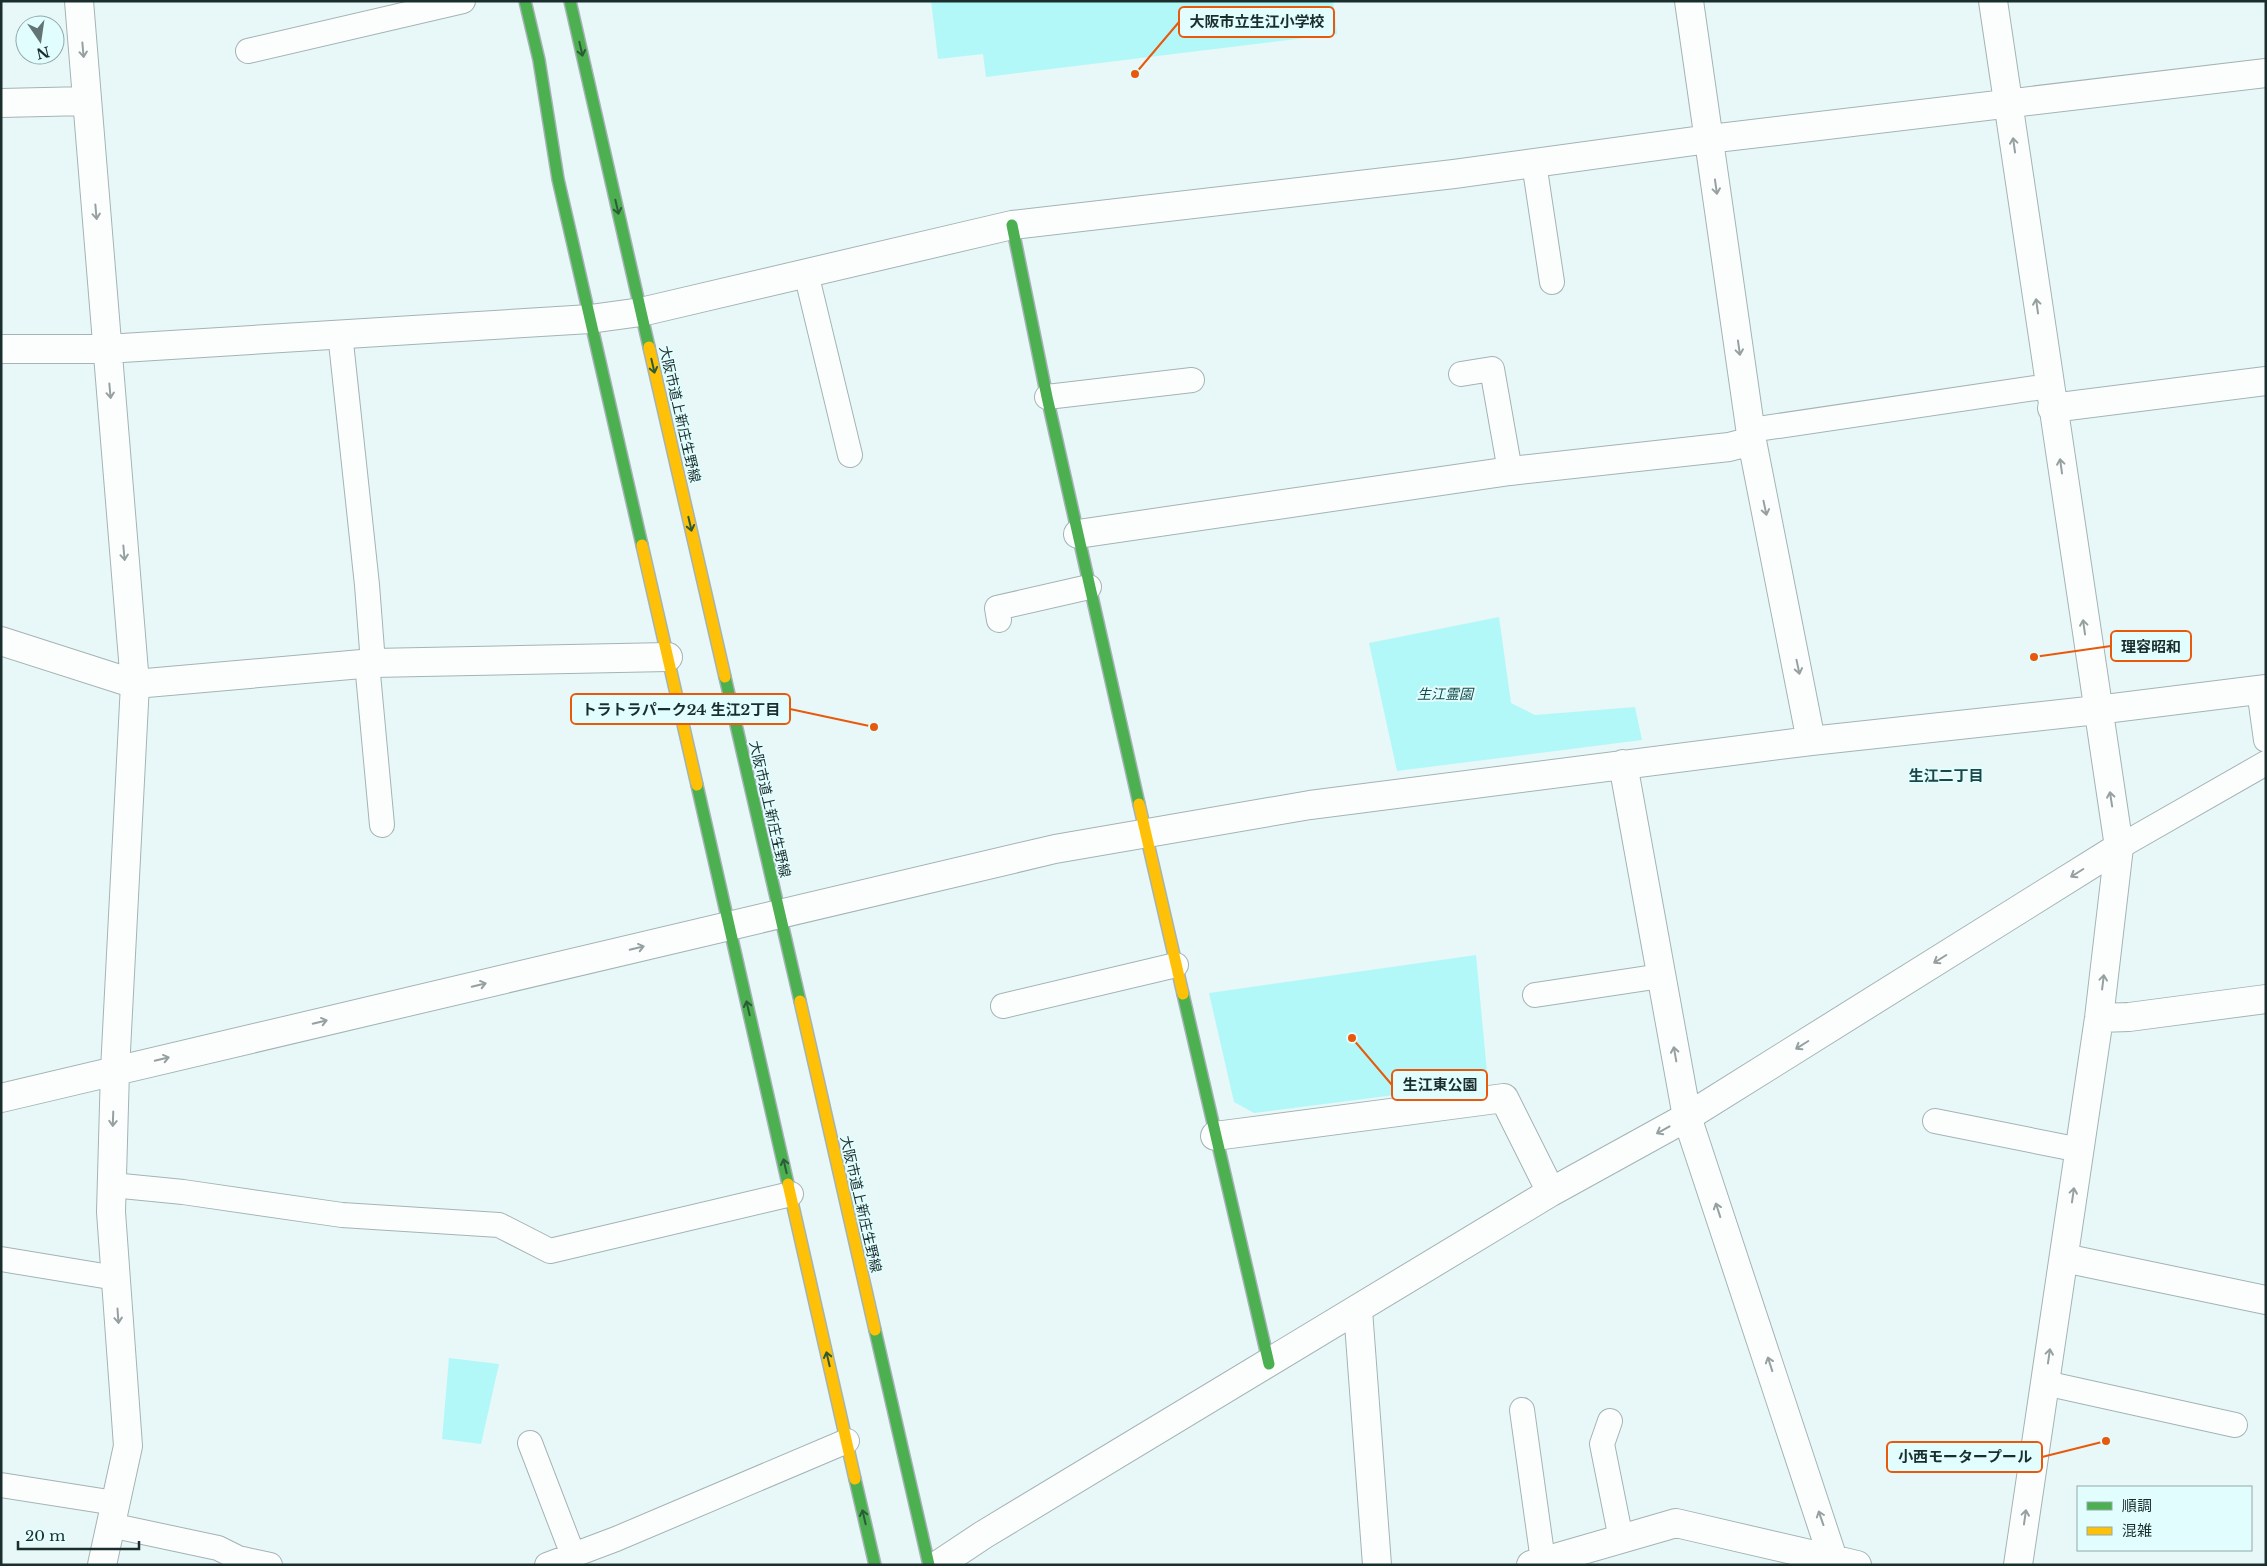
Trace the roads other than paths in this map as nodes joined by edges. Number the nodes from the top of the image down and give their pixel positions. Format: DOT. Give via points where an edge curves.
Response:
graph roads {
  1 [pos="79,1"];
  2 [pos="463,1"];
  3 [pos="526,1"];
  4 [pos="570,1"];
  5 [pos="1689,1"];
  6 [pos="1993,1"];
  7 [pos="248,51"];
  8 [pos="2266,73"];
  9 [pos="87,101"];
  10 [pos="1,103"];
  11 [pos="2008,104"];
  12 [pos="1708,139"];
  13 [pos="1534,163"];
  14 [pos="1012,225"];
  15 [pos="806,273"];
  16 [pos="1552,282"];
  17 [pos="641,312"];
  18 [pos="590,319"];
  19 [pos="340,333"];
  20 [pos="1,349"];
  21 [pos="106,349"];
  22 [pos="1461,374"];
  23 [pos="1192,380"];
  24 [pos="2266,381"];
  25 [pos="1047,397"];
  26 [pos="2050,397"];
  27 [pos="1752,436"];
  28 [pos="850,455"];
  29 [pos="1510,471"];
  30 [pos="1078,534"];
  31 [pos="1089,587"];
  32 [pos="999,620"];
  33 [pos="1,641"];
  34 [pos="668,656"];
  35 [pos="370,663"];
  36 [pos="135,684"];
  37 [pos="2263,689"];
  38 [pos="2097,710"];
  39 [pos="2266,740"];
  40 [pos="1811,741"];
  41 [pos="2266,763"];
  42 [pos="1622,764"];
  43 [pos="382,825"];
  44 [pos="1146,833"];
  45 [pos="2119,847"];
  46 [pos="780,915"];
  47 [pos="729,926"];
  48 [pos="1176,965"];
  49 [pos="1661,976"];
  50 [pos="1535,995"];
  51 [pos="2266,999"];
  52 [pos="1003,1006"];
  53 [pos="2099,1018"];
  54 [pos="115,1070"];
  55 [pos="1,1098"];
  56 [pos="1687,1117"];
  57 [pos="1935,1120"];
  58 [pos="1215,1136"];
  59 [pos="2080,1150"];
  60 [pos="112,1185"];
  61 [pos="1551,1192"];
  62 [pos="791,1194"];
  63 [pos="2064,1258"];
  64 [pos="1,1259"];
  65 [pos="116,1278"];
  66 [pos="2266,1300"];
  67 [pos="1358,1310"];
  68 [pos="1269,1364"];
  69 [pos="2045,1384"];
  70 [pos="1522,1410"];
  71 [pos="1610,1421"];
  72 [pos="2235,1426"];
  73 [pos="847,1441"];
  74 [pos="530,1443"];
  75 [pos="1,1485"];
  76 [pos="113,1514"];
  77 [pos="1621,1539"];
  78 [pos="573,1555"];
  79 [pos="1537,1563"];
  80 [pos="1843,1563"];
  81 [pos="102,1565"];
  82 [pos="270,1565"];
  83 [pos="547,1565"];
  84 [pos="875,1565"];
  85 [pos="929,1565"];
  86 [pos="938,1565"];
  87 [pos="1377,1565"];
  88 [pos="2018,1565"];
  1 -- 9 [label="street, one-way"];
  2 -- 7 [label="lane"];
  3 -- 18 [label="main road" via="558,179"];
  4 -- 17 [label="main road, 大阪市道上新庄生野線, one-way"];
  5 -- 12 [label="street"];
  6 -- 11 [label="street"];
  8 -- 11 [label="street"];
  9 -- 10 [label="street"];
  9 -- 21 [label="street, one-way"];
  11 -- 12 [label="street"];
  26 -- 11 [label="street, one-way"];
  12 -- 13 [label="street"];
  12 -- 27 [label="street, one-way"];
  13 -- 14 [label="street"];
  13 -- 16 [label="lane"];
  14 -- 15 [label="street"];
  14 -- 25 [label="main road"];
  15 -- 17 [label="street"];
  15 -- 28 [label="lane"];
  17 -- 18 [label="street"];
  17 -- 46 [label="main road, 大阪市道上新庄生野線, one-way"];
  18 -- 19 [label="street"];
  18 -- 34 [label="main road"];
  19 -- 21 [label="street"];
  19 -- 35 [label="lane"];
  20 -- 21 [label="street"];
  21 -- 36 [label="street, one-way"];
  22 -- 29 [label="lane" via="1492,369"];
  23 -- 25 [label="lane"];
  24 -- 26 [label="street"];
  25 -- 30 [label="main road"];
  26 -- 27 [label="lane"];
  38 -- 26 [label="street, one-way"];
  27 -- 29 [label="street" via="1728,447"];
  27 -- 40 [label="street, one-way"];
  29 -- 30 [label="street"];
  30 -- 31 [label="main road"];
  31 -- 32 [label="lane" via="996,608"];
  31 -- 44 [label="main road"];
  33 -- 36 [label="street"];
  34 -- 35 [label="street"];
  34 -- 47 [label="main road"];
  35 -- 36 [label="street"];
  35 -- 43 [label="lane"];
  36 -- 54 [label="street"];
  37 -- 38 [label="street"];
  37 -- 39 [label="lane"];
  38 -- 40 [label="street"];
  45 -- 38 [label="street, one-way"];
  40 -- 42 [label="street"];
  41 -- 45 [label="lane"];
  42 -- 44 [label="street" via="1310,805"];
  42 -- 49 [label="street"];
  44 -- 46 [label="street" via="1055,849"];
  44 -- 48 [label="main road"];
  53 -- 45 [label="street, one-way"];
  45 -- 56 [label="street, one-way"];
  46 -- 47 [label="street"];
  46 -- 85 [label="main road, 大阪市道上新庄生野線"];
  54 -- 47 [label="street, one-way"];
  62 -- 47 [label="main road, one-way"];
  48 -- 52 [label="lane"];
  48 -- 58 [label="main road"];
  49 -- 50 [label="lane"];
  56 -- 49 [label="street, one-way"];
  51 -- 53 [label="street"];
  53 -- 59 [label="street"];
  54 -- 55 [label="street"];
  54 -- 60 [label="street, one-way"];
  56 -- 61 [label="street, one-way"];
  80 -- 56 [label="street, one-way"];
  57 -- 59 [label="lane"];
  58 -- 61 [label="street" via="1504,1098"];
  58 -- 68 [label="main road"];
  63 -- 59 [label="street, one-way"];
  60 -- 62 [label="lane" via="342,1215 499,1225 550,1251"];
  60 -- 65 [label="street"];
  61 -- 67 [label="street"];
  73 -- 62 [label="main road, one-way"];
  63 -- 66 [label="street"];
  69 -- 63 [label="street, one-way"];
  64 -- 65 [label="lane"];
  65 -- 76 [label="street, one-way" via="128,1446"];
  67 -- 68 [label="street"];
  67 -- 87 [label="street"];
  68 -- 86 [label="street"];
  69 -- 72 [label="lane"];
  88 -- 69 [label="street, one-way"];
  70 -- 79 [label="lane"];
  71 -- 77 [label="lane" via="1602,1444"];
  73 -- 78 [label="lane"];
  84 -- 73 [label="main road, one-way"];
  74 -- 78 [label="lane"];
  75 -- 76 [label="lane"];
  76 -- 81 [label="street"];
  76 -- 82 [label="lane" via="218,1548 238,1558"];
  77 -- 79 [label="street"];
  77 -- 80 [label="street" via="1676,1523"];
  78 -- 83 [label="lane"];
}
